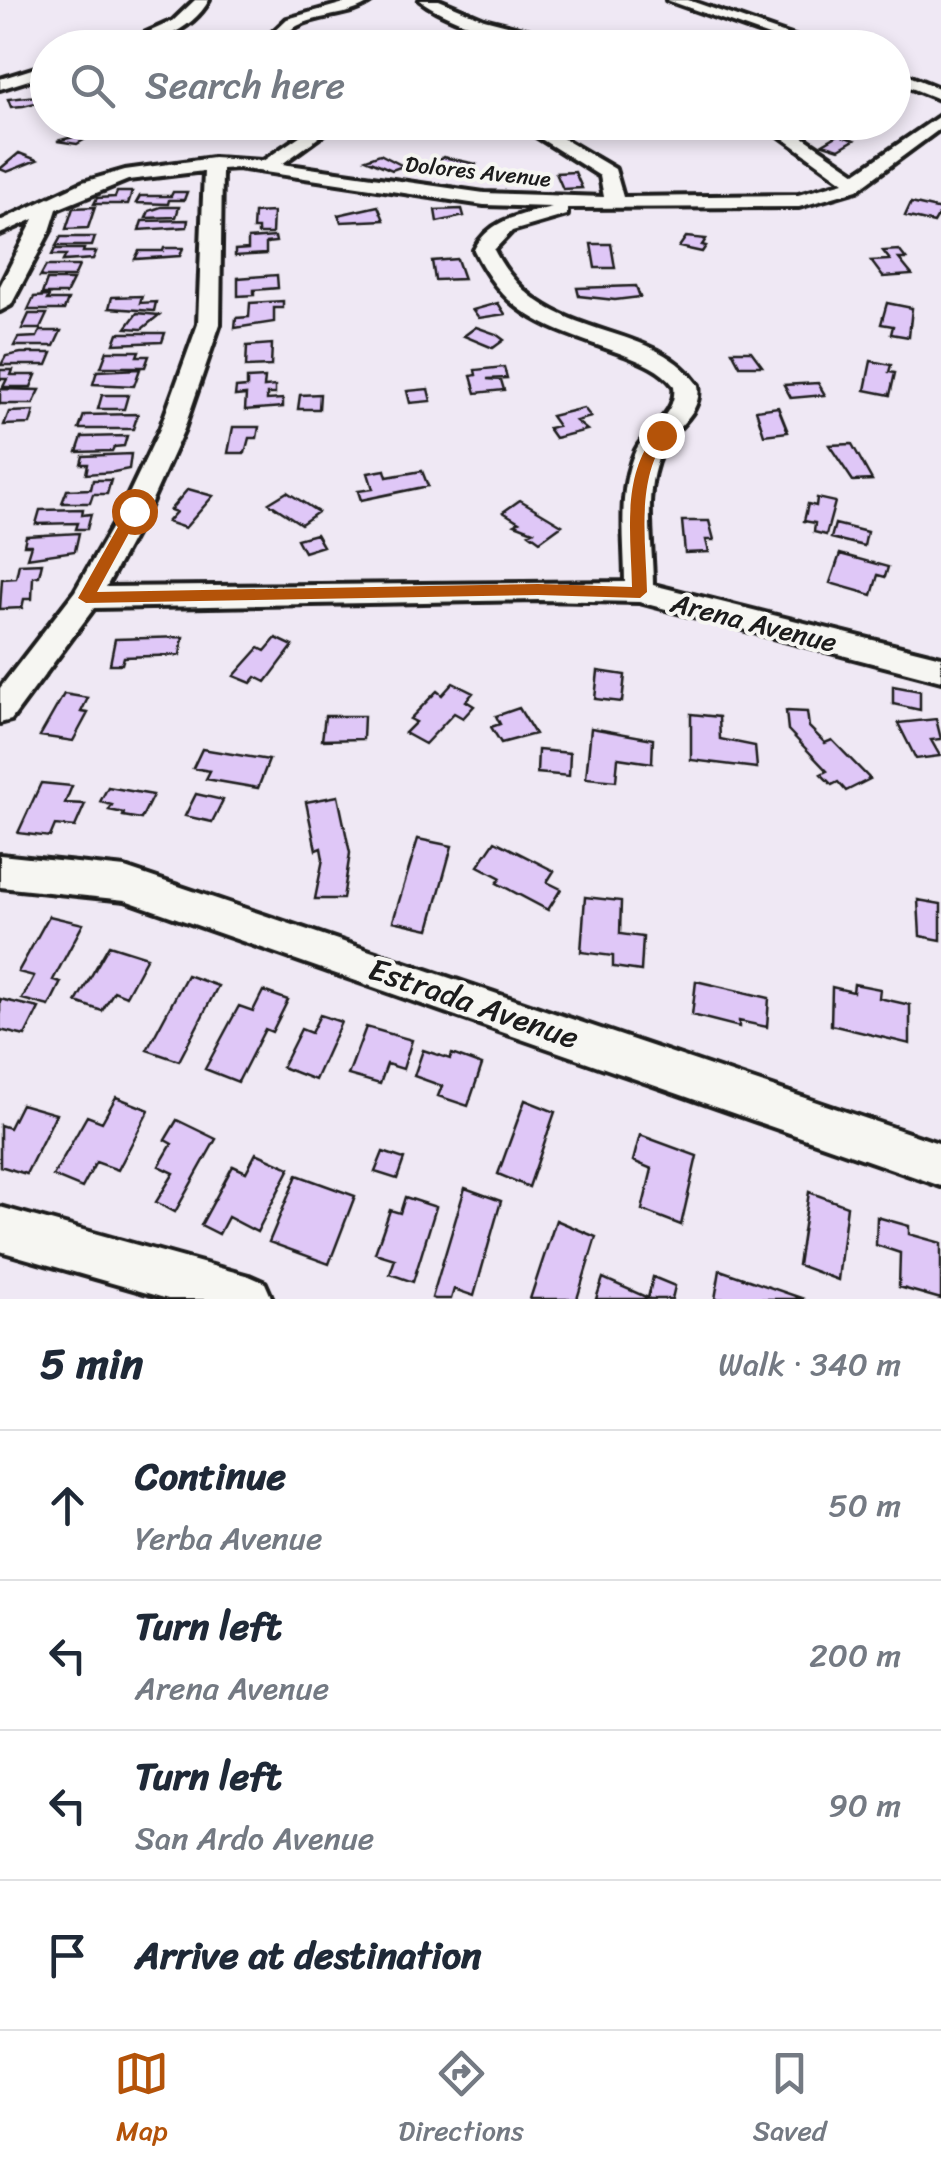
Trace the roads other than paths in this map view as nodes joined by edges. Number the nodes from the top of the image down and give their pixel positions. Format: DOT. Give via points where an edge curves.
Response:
graph roads {
  1 [pos="202,0"];
  2 [pos="366,0"];
  3 [pos="428,0"];
  4 [pos="674,0"];
  5 [pos="160,30"];
  6 [pos="280,30"];
  7 [pos="513,30"];
  8 [pos="765,30"];
  9 [pos="30,75"];
  10 [pos="911,82"];
  11 [pos="0,84"];
  12 [pos="941,95"];
  13 [pos="941,120"];
  14 [pos="306,140"];
  15 [pos="553,140"];
  16 [pos="795,140"];
  17 [pos="213,164"];
  18 [pos="269,165"];
  19 [pos="856,182"];
  20 [pos="603,202"];
  21 [pos="49,204"];
  22 [pos="0,228"];
  23 [pos="0,305"];
  24 [pos="640,592"];
  25 [pos="86,598"];
  26 [pos="941,669"];
  27 [pos="0,711"];
  28 [pos="0,870"];
  29 [pos="941,1165"];
  30 [pos="0,1229"];
  31 [pos="249,1299"];
  1 -- 5 [label="street" via="198,10"];
  2 -- 6 [label="street"];
  3 -- 7 [label="street"];
  4 -- 8 [label="street"];
  9 -- 11 [label="street"];
  10 -- 12 [label="street"];
  13 -- 19 [label="street, Dolores Avenue"];
  14 -- 18 [label="street"];
  15 -- 20 [label="street" via="609,173"];
  16 -- 19 [label="street"];
  17 -- 18 [label="street, Dolores Avenue"];
  17 -- 21 [label="street, Dolores Avenue" via="125,175"];
  17 -- 25 [label="street" via="209,324 172,429"];
  18 -- 20 [label="street, Dolores Avenue" via="456,196"];
  19 -- 20 [label="street, Dolores Avenue" via="799,201"];
  20 -- 24 [label="street" via="507,227 484,250 496,276 552,322 653,358 685,382 680,410 648,450 637,496"];
  21 -- 22 [label="street, Dolores Avenue"];
  21 -- 23 [label="street"];
  24 -- 25 [label="street, Arena Avenue"];
  24 -- 26 [label="street, Arena Avenue"];
  25 -- 27 [label="street"];
  28 -- 29 [label="street, Estrada Avenue" via="125,884"];
  30 -- 31 [label="street"];
}
